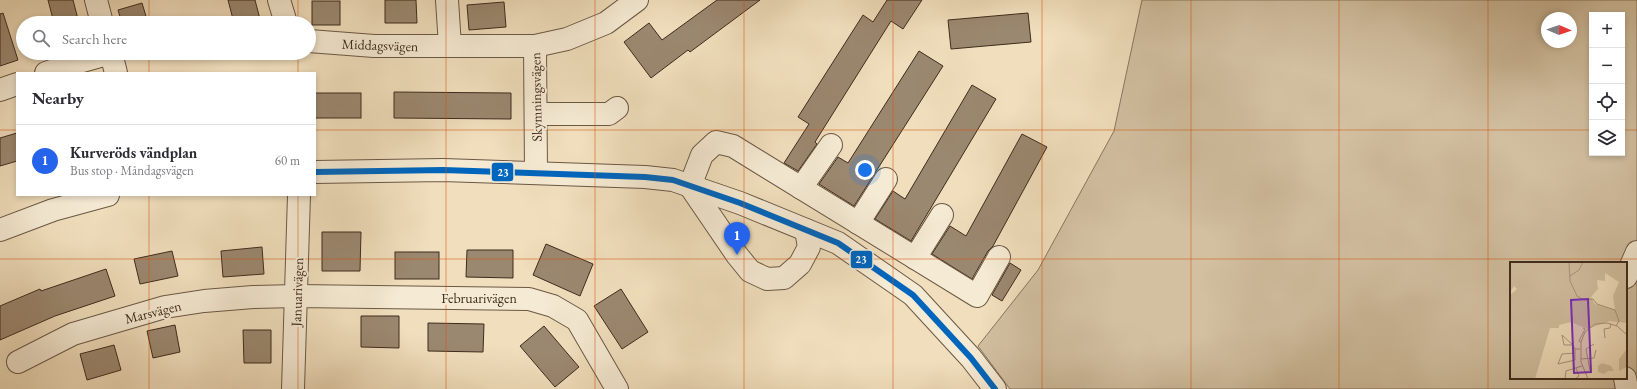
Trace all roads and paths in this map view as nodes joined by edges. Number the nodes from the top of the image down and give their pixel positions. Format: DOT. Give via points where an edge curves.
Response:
graph roads {
  1 [pos="96,0"];
  2 [pos="279,0"];
  3 [pos="447,0"];
  4 [pos="627,4"];
  5 [pos="100,16"];
  6 [pos="284,16"];
  7 [pos="316,42"];
  8 [pos="450,46"];
  9 [pos="535,46"];
  10 [pos="86,60"];
  11 [pos="113,60"];
  12 [pos="49,72"];
  13 [pos="116,72"];
  14 [pos="16,84"];
  15 [pos="0,90"];
  16 [pos="617,108"];
  17 [pos="536,114"];
  18 [pos="831,145"];
  19 [pos="316,172"];
  20 [pos="536,173"];
  21 [pos="886,179"];
  22 [pos="690,186"];
  23 [pos="801,188"];
  24 [pos="104,196"];
  25 [pos="299,196"];
  26 [pos="942,215"];
  27 [pos="858,223"];
  28 [pos="0,230"];
  29 [pos="806,230"];
  30 [pos="1637,252"];
  31 [pos="999,256"];
  32 [pos="915,258"];
  33 [pos="1627,275"];
  34 [pos="297,296"];
  35 [pos="18,362"];
  36 [pos="1625,379"];
  37 [pos="293,389"];
  38 [pos="617,389"];
  39 [pos="994,389"];
  40 [pos="1627,389"];
  1 -- 5 [label="street"];
  2 -- 6 [label="street"];
  3 -- 8 [label="street"];
  4 -- 9 [label="street, Skymningsvägen" via="606,23 567,39"];
  7 -- 8 [label="street, Middagsvägen" via="374,46"];
  8 -- 9 [label="street, Middagsvägen"];
  9 -- 17 [label="street, Skymningsvägen"];
  10 -- 12 [label="street"];
  11 -- 13 [label="street"];
  14 -- 15 [label="street"];
  16 -- 17 [label="street" via="609,114"];
  17 -- 20 [label="street, Skymningsvägen"];
  18 -- 23 [label="street"];
  19 -- 20 [label="street" via="443,170"];
  20 -- 22 [label="street" via="645,177 673,180"];
  21 -- 27 [label="street"];
  22 -- 23 [label="street" via="702,155 716,142 733,146"];
  22 -- 29 [label="street"];
  22 -- 29 [label="street" via="750,271 767,279 784,278 800,264 809,247"];
  23 -- 27 [label="street"];
  24 -- 28 [label="street" via="53,210"];
  25 -- 34 [label="street, Januarivägen"];
  26 -- 32 [label="street"];
  27 -- 32 [label="street"];
  29 -- 39 [label="street" via="838,243 913,295 971,358"];
  30 -- 33 [label="street"];
  31 -- 32 [label="street" via="977,296"];
  34 -- 35 [label="street, Marsvägen" via="253,297 165,307 73,334"];
  34 -- 37 [label="street, Januarivägen"];
  34 -- 38 [label="street, Februarivägen" via="529,299 553,306 577,320"];
  36 -- 40 [label="street"];
}
